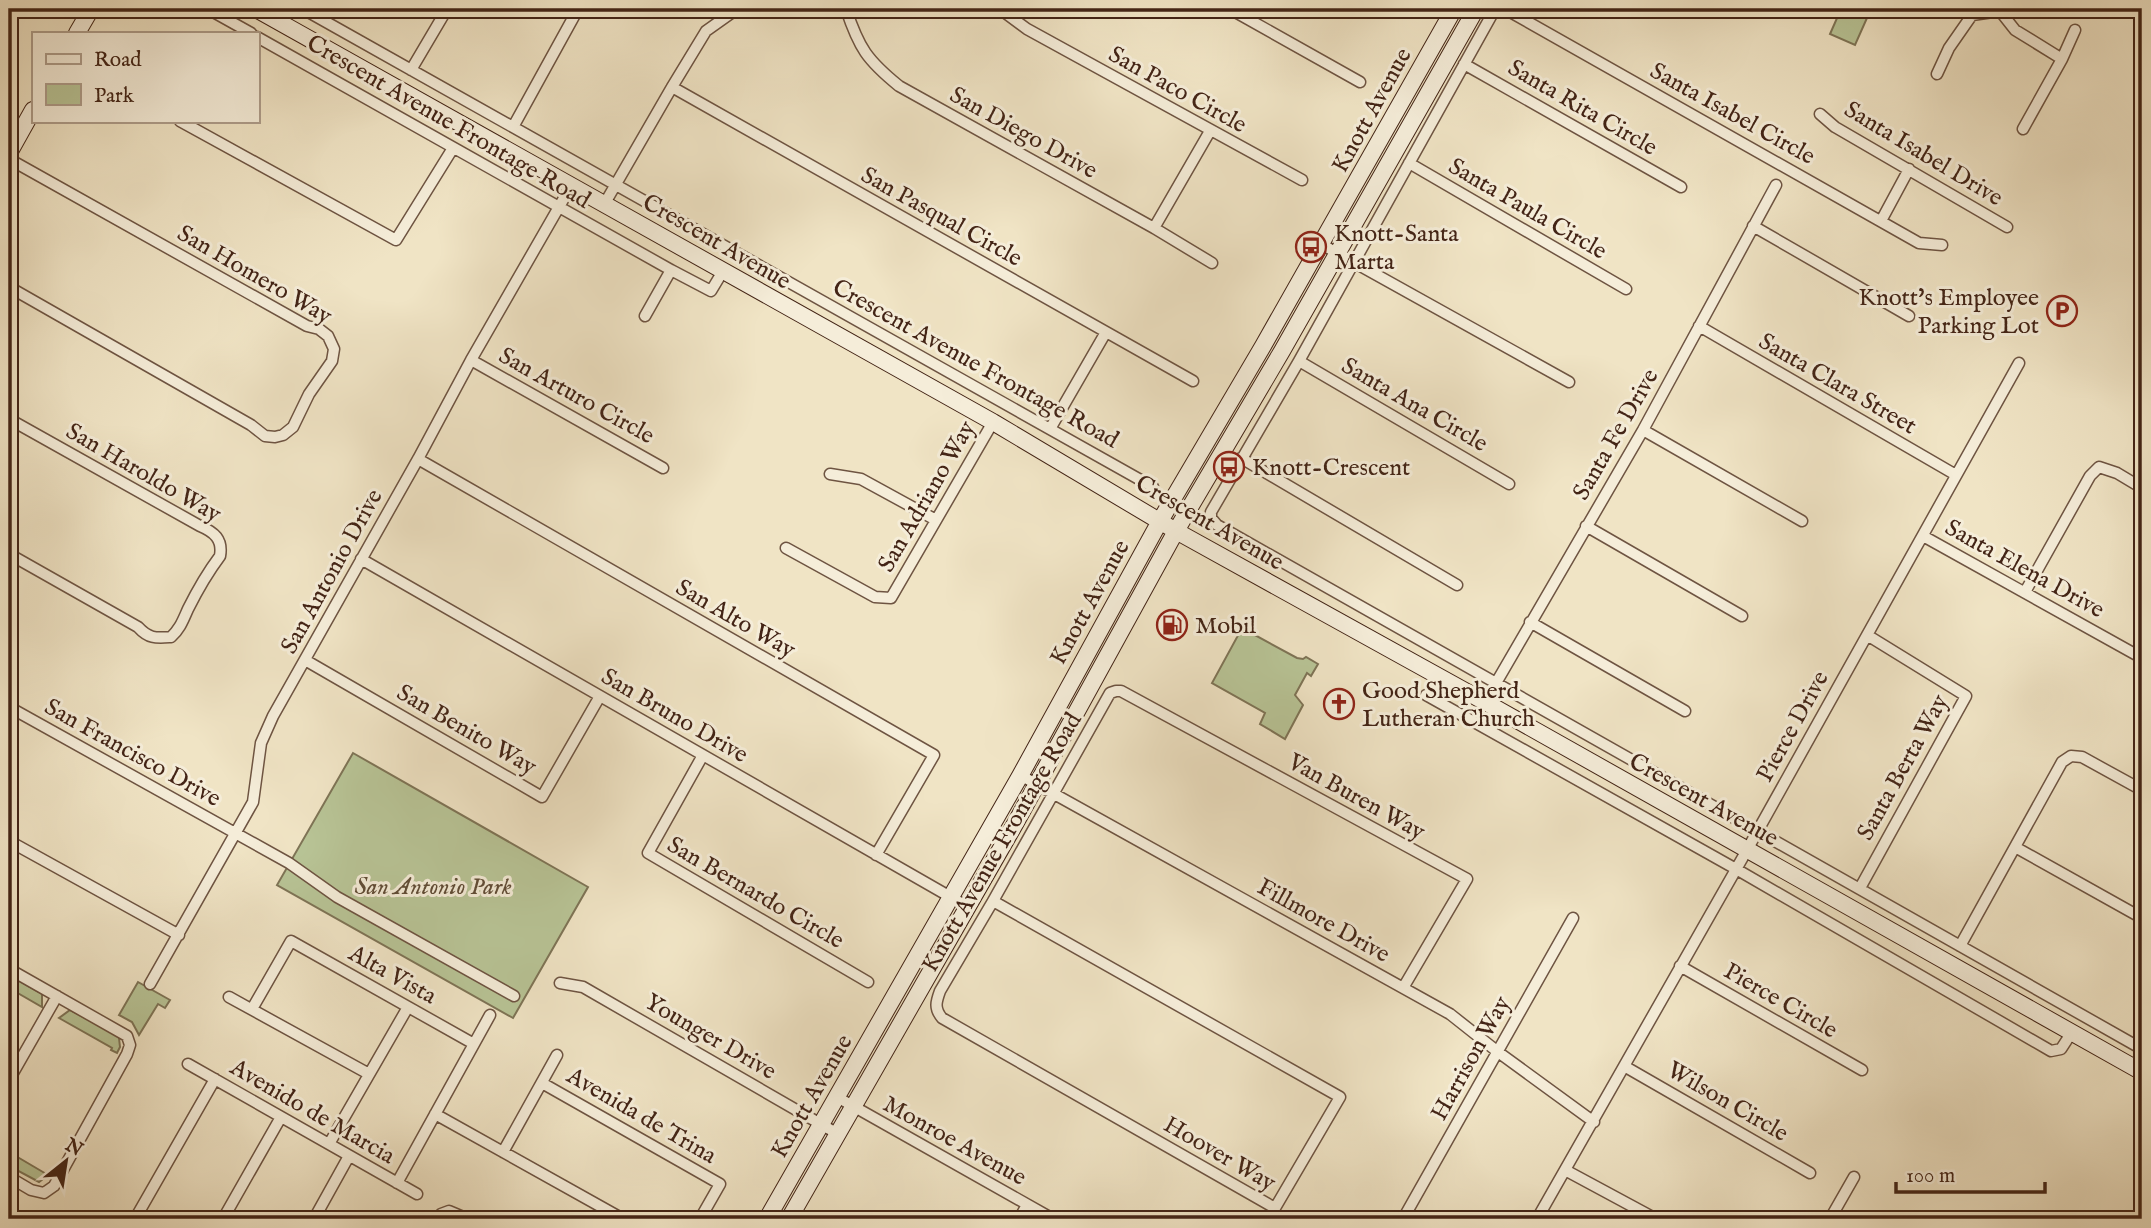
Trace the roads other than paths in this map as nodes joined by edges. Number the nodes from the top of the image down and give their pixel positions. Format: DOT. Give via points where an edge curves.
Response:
graph roads {
  1 [pos="91,9"];
  2 [pos="208,9"];
  3 [pos="256,9"];
  4 [pos="303,9"];
  5 [pos="447,9"];
  6 [pos="578,9"];
  7 [pos="737,9"];
  8 [pos="846,9"];
  9 [pos="1000,9"];
  10 [pos="1230,9"];
  11 [pos="1454,9"];
  12 [pos="1476,9"];
  13 [pos="1495,9"];
  14 [pos="1505,9"];
  15 [pos="2000,10"];
  16 [pos="2075,30"];
  17 [pos="78,32"];
  18 [pos="249,32"];
  19 [pos="259,38"];
  20 [pos="2062,59"];
  21 [pos="1464,64"];
  22 [pos="411,71"];
  23 [pos="1937,74"];
  24 [pos="1360,82"];
  25 [pos="672,87"];
  26 [pos="32,112"];
  27 [pos="1820,114"];
  28 [pos="182,122"];
  29 [pos="513,127"];
  30 [pos="2023,129"];
  31 [pos="1210,131"];
  32 [pos="453,148"];
  33 [pos="9,153"];
  34 [pos="9,159"];
  35 [pos="1409,163"];
  36 [pos="1909,169"];
  37 [pos="1302,180"];
  38 [pos="616,184"];
  39 [pos="1776,185"];
  40 [pos="571,186"];
  41 [pos="1681,187"];
  42 [pos="605,203"];
  43 [pos="559,208"];
  44 [pos="1881,221"];
  45 [pos="1753,226"];
  46 [pos="2007,227"];
  47 [pos="1154,228"];
  48 [pos="1321,244"];
  49 [pos="1942,245"];
  50 [pos="1337,253"];
  51 [pos="1354,261"];
  52 [pos="1212,263"];
  53 [pos="671,270"];
  54 [pos="723,271"];
  55 [pos="9,288"];
  56 [pos="1626,289"];
  57 [pos="645,316"];
  58 [pos="1909,316"];
  59 [pos="1699,326"];
  60 [pos="1106,332"];
  61 [pos="471,360"];
  62 [pos="1299,361"];
  63 [pos="2019,363"];
  64 [pos="1192,381"];
  65 [pos="1569,382"];
  66 [pos="9,419"];
  67 [pos="993,422"];
  68 [pos="1050,429"];
  69 [pos="1643,430"];
  70 [pos="1241,458"];
  71 [pos="418,459"];
  72 [pos="663,468"];
  73 [pos="830,474"];
  74 [pos="1956,475"];
  75 [pos="1509,484"];
  76 [pos="1153,487"];
  77 [pos="2142,488"];
  78 [pos="936,520"];
  79 [pos="1160,521"];
  80 [pos="1802,521"];
  81 [pos="1587,526"];
  82 [pos="1177,531"];
  83 [pos="1923,536"];
  84 [pos="786,548"];
  85 [pos="9,554"];
  86 [pos="361,559"];
  87 [pos="1457,584"];
  88 [pos="2025,592"];
  89 [pos="1742,616"];
  90 [pos="1530,622"];
  91 [pos="1867,635"];
  92 [pos="2142,658"];
  93 [pos="305,660"];
  94 [pos="1076,673"];
  95 [pos="1496,682"];
  96 [pos="1093,683"];
  97 [pos="1116,691"];
  98 [pos="1426,695"];
  99 [pos="600,696"];
  100 [pos="1485,702"];
  101 [pos="9,707"];
  102 [pos="1685,711"];
  103 [pos="704,755"];
  104 [pos="1020,775"];
  105 [pos="1037,784"];
  106 [pos="2142,790"];
  107 [pos="1053,792"];
  108 [pos="1758,830"];
  109 [pos="236,834"];
  110 [pos="9,841"];
  111 [pos="2015,847"];
  112 [pos="1747,850"];
  113 [pos="876,855"];
  114 [pos="1736,869"];
  115 [pos="1860,888"];
  116 [pos="951,897"];
  117 [pos="993,901"];
  118 [pos="968,907"];
  119 [pos="1573,918"];
  120 [pos="2142,918"];
  121 [pos="179,935"];
  122 [pos="1960,946"];
  123 [pos="1680,966"];
  124 [pos="9,969"];
  125 [pos="868,982"];
  126 [pos="150,984"];
  127 [pos="560,984"];
  128 [pos="1403,988"];
  129 [pos="57,996"];
  130 [pos="514,996"];
  131 [pos="229,997"];
  132 [pos="408,1006"];
  133 [pos="252,1009"];
  134 [pos="490,1014"];
  135 [pos="942,1017"];
  136 [pos="2072,1032"];
  137 [pos="474,1044"];
  138 [pos="2142,1049"];
  139 [pos="1498,1052"];
  140 [pos="557,1055"];
  141 [pos="188,1064"];
  142 [pos="1625,1066"];
  143 [pos="1861,1070"];
  144 [pos="2142,1072"];
  145 [pos="369,1074"];
  146 [pos="215,1079"];
  147 [pos="9,1080"];
  148 [pos="542,1083"];
  149 [pos="837,1097"];
  150 [pos="853,1106"];
  151 [pos="435,1114"];
  152 [pos="281,1117"];
  153 [pos="1594,1122"];
  154 [pos="822,1123"];
  155 [pos="838,1133"];
  156 [pos="329,1144"];
  157 [pos="503,1152"];
  158 [pos="349,1156"];
  159 [pos="1565,1170"];
  160 [pos="1810,1173"];
  161 [pos="9,1177"];
  162 [pos="1854,1178"];
  163 [pos="397,1183"];
  164 [pos="417,1194"];
  165 [pos="1027,1205"];
  166 [pos="135,1219"];
  167 [pos="223,1219"];
  168 [pos="314,1219"];
  169 [pos="437,1219"];
  170 [pos="468,1219"];
  171 [pos="623,1219"];
  172 [pos="700,1219"];
  173 [pos="767,1219"];
  174 [pos="789,1219"];
  175 [pos="1019,1219"];
  176 [pos="1053,1219"];
  177 [pos="1403,1219"];
  178 [pos="1537,1219"];
  179 [pos="1656,1219"];
  180 [pos="1830,1219"];
  1 -- 17 [label="main road"];
  2 -- 18 [label="street"];
  3 -- 40 [label="main road, Crescent Avenue"];
  4 -- 22 [label="street, Crescent Avenue Frontage Road"];
  5 -- 22 [label="street"];
  6 -- 29 [label="street"];
  7 -- 25 [label="street" via="706,31"];
  8 -- 47 [label="street, San Diego Drive" via="856,39 875,67 899,86"];
  9 -- 31 [label="street, San Paco Circle" via="1027,29"];
  10 -- 24 [label="street"];
  11 -- 48 [label="main road, Knott Avenue"];
  12 -- 50 [label="main road, Knott Avenue"];
  13 -- 21 [label="street"];
  14 -- 44 [label="street, Santa Isabel Circle"];
  15 -- 20 [label="street" via="2015,30"];
  15 -- 23 [label="street" via="1972,15"];
  16 -- 20 [label="street"];
  19 -- 32 [label="street, Crescent Avenue Frontage Road"];
  20 -- 30 [label="street"];
  21 -- 35 [label="street"];
  21 -- 41 [label="street, Santa Rita Circle"];
  22 -- 29 [label="street, Crescent Avenue Frontage Road"];
  25 -- 38 [label="street"];
  25 -- 60 [label="street, San Pasqual Circle"];
  26 -- 33 [label="main road"];
  27 -- 36 [label="street, Santa Isabel Drive"];
  28 -- 32 [label="street" via="396,240"];
  29 -- 38 [label="street, Crescent Avenue Frontage Road"];
  31 -- 37 [label="street, San Paco Circle"];
  31 -- 47 [label="street"];
  32 -- 43 [label="street, Crescent Avenue Frontage Road"];
  34 -- 55 [label="street, San Homero Way" via="319,329 334,349 332,360 293,427 283,435 265,436"];
  35 -- 51 [label="street"];
  35 -- 56 [label="street, Santa Paula Circle"];
  36 -- 44 [label="street"];
  36 -- 46 [label="street, Santa Isabel Drive"];
  38 -- 42 [label="street"];
  38 -- 68 [label="street, Crescent Avenue Frontage Road"];
  39 -- 45 [label="street, Santa Fe Drive"];
  40 -- 42 [label="main road, Crescent Avenue"];
  40 -- 43 [label="street, San Antonio Drive"];
  42 -- 54 [label="main road, Crescent Avenue"];
  43 -- 53 [label="street, Crescent Avenue Frontage Road"];
  43 -- 61 [label="street, San Antonio Drive"];
  44 -- 49 [label="street, Santa Isabel Circle" via="1919,243"];
  45 -- 58 [label="street"];
  45 -- 59 [label="street, Santa Fe Drive"];
  47 -- 52 [label="street, San Diego Drive"];
  48 -- 50 [label="street"];
  48 -- 79 [label="main road, Knott Avenue"];
  50 -- 51 [label="street"];
  50 -- 82 [label="main road, Knott Avenue"];
  51 -- 62 [label="street"];
  51 -- 65 [label="street"];
  53 -- 54 [label="street, Crescent Avenue Frontage Road" via="711,291"];
  53 -- 57 [label="street"];
  54 -- 67 [label="main road, Crescent Avenue"];
  59 -- 69 [label="street, Santa Fe Drive"];
  59 -- 74 [label="street, Santa Clara Street"];
  60 -- 64 [label="street, San Pasqual Circle"];
  60 -- 68 [label="street"];
  61 -- 71 [label="street, San Antonio Drive"];
  61 -- 72 [label="street, San Arturo Circle"];
  62 -- 70 [label="street"];
  62 -- 75 [label="street, Santa Ana Circle"];
  63 -- 74 [label="street, Pierce Drive"];
  66 -- 85 [label="street, San Haroldo Way" via="211,531 221,548 178,631 171,637 156,638"];
  67 -- 78 [label="street, San Adriano Way"];
  67 -- 79 [label="main road, Crescent Avenue"];
  68 -- 76 [label="street, Crescent Avenue Frontage Road"];
  69 -- 80 [label="street"];
  69 -- 81 [label="street, Santa Fe Drive"];
  70 -- 87 [label="street"];
  70 -- 95 [label="street, Crescent Avenue" via="1211,512 1217,525"];
  71 -- 86 [label="street, San Antonio Drive"];
  71 -- 113 [label="street, San Alto Way" via="934,755"];
  73 -- 78 [label="street" via="861,479"];
  74 -- 83 [label="street, Pierce Drive"];
  77 -- 88 [label="street" via="2099,467"];
  78 -- 84 [label="street, San Adriano Way" via="891,598 875,597"];
  79 -- 82 [label="main road, Crescent Avenue"];
  79 -- 94 [label="main road, Knott Avenue"];
  81 -- 89 [label="street"];
  81 -- 90 [label="street, Santa Fe Drive"];
  82 -- 96 [label="main road, Knott Avenue"];
  82 -- 100 [label="main road, Crescent Avenue"];
  83 -- 88 [label="street, Santa Elena Drive"];
  83 -- 91 [label="street, Pierce Drive"];
  86 -- 93 [label="street, San Antonio Drive"];
  86 -- 99 [label="street, San Bruno Drive"];
  88 -- 92 [label="street, Santa Elena Drive"];
  90 -- 95 [label="street, Santa Fe Drive"];
  90 -- 102 [label="street"];
  91 -- 108 [label="street, Pierce Drive"];
  91 -- 115 [label="street, Santa Berta Way" via="1966,696"];
  93 -- 99 [label="street, San Benito Way" via="542,797"];
  93 -- 109 [label="street, San Antonio Drive" via="261,743 253,802"];
  94 -- 96 [label="main road"];
  94 -- 104 [label="main road, Knott Avenue"];
  95 -- 100 [label="street, Santa Fe Drive"];
  95 -- 108 [label="street, Crescent Avenue"];
  96 -- 105 [label="main road, Knott Avenue"];
  97 -- 107 [label="street, Knott Avenue Frontage Road" via="1110,693"];
  97 -- 128 [label="street, Van Buren Way" via="1466,879"];
  98 -- 114 [label="street"];
  99 -- 103 [label="street, San Bruno Drive"];
  100 -- 112 [label="main road, Crescent Avenue"];
  101 -- 109 [label="street, San Francisco Drive"];
  103 -- 113 [label="street, San Bruno Drive"];
  103 -- 125 [label="street, San Bernardo Circle" via="648,853"];
  104 -- 105 [label="street, Fillmore Drive"];
  104 -- 116 [label="main road, Knott Avenue"];
  105 -- 107 [label="street, Fillmore Drive"];
  105 -- 118 [label="main road, Knott Avenue"];
  106 -- 111 [label="street" via="2082,757 2071,756 2062,762"];
  107 -- 117 [label="street, Knott Avenue Frontage Road"];
  107 -- 128 [label="street, Fillmore Drive"];
  108 -- 112 [label="street, Pierce Drive"];
  108 -- 115 [label="street, Crescent Avenue"];
  109 -- 121 [label="street, San Antonio Drive"];
  109 -- 130 [label="street, San Francisco Drive" via="337,897"];
  110 -- 121 [label="street"];
  111 -- 120 [label="street"];
  111 -- 122 [label="street"];
  112 -- 114 [label="street, Pierce Drive"];
  112 -- 136 [label="main road, Crescent Avenue"];
  113 -- 116 [label="street, San Bruno Drive"];
  114 -- 123 [label="street, Pierce Drive"];
  114 -- 136 [label="street" via="2050,1051 2061,1049"];
  115 -- 122 [label="street, Crescent Avenue"];
  116 -- 118 [label="street, San Bruno Drive"];
  116 -- 149 [label="main road, Knott Avenue"];
  117 -- 135 [label="street, Knott Avenue Frontage Road" via="940,991 936,1011"];
  117 -- 135 [label="street, Hoover Way" via="1340,1097 1275,1208"];
  118 -- 150 [label="main road, Knott Avenue"];
  119 -- 139 [label="street, Harrison Way"];
  121 -- 126 [label="street, San Antonio Drive"];
  122 -- 138 [label="street, Crescent Avenue"];
  123 -- 142 [label="street, Pierce Drive"];
  123 -- 143 [label="street, Pierce Circle"];
  124 -- 129 [label="street"];
  127 -- 154 [label="street, Younger Drive" via="583,987"];
  128 -- 139 [label="street, Fillmore Drive" via="1450,1014"];
  129 -- 147 [label="street"];
  129 -- 161 [label="street" via="127,1036 130,1045 54,1186 44,1193"];
  131 -- 133 [label="street"];
  132 -- 133 [label="street, Alta Vista" via="291,941"];
  132 -- 137 [label="street, Alta Vista"];
  132 -- 145 [label="street"];
  133 -- 145 [label="street"];
  134 -- 137 [label="street"];
  136 -- 144 [label="main road, Crescent Avenue"];
  137 -- 151 [label="street"];
  139 -- 153 [label="street, Fillmore Drive"];
  139 -- 177 [label="street, Harrison Way"];
  140 -- 148 [label="street"];
  141 -- 146 [label="street, Avenido de Marcia"];
  142 -- 153 [label="street, Pierce Drive"];
  142 -- 160 [label="street, Wilson Circle"];
  145 -- 156 [label="street"];
  146 -- 152 [label="street, Avenido de Marcia"];
  146 -- 166 [label="street"];
  148 -- 157 [label="street"];
  148 -- 172 [label="street, Avenida de Trina" via="720,1184"];
  149 -- 150 [label="street, Monroe Avenue"];
  149 -- 154 [label="main road, Knott Avenue"];
  150 -- 155 [label="main road, Knott Avenue"];
  150 -- 165 [label="street, Monroe Avenue"];
  151 -- 157 [label="street"];
  151 -- 163 [label="street"];
  152 -- 156 [label="street, Avenido de Marcia"];
  152 -- 167 [label="street"];
  153 -- 159 [label="street, Pierce Drive"];
  154 -- 155 [label="street, Younger Drive"];
  154 -- 173 [label="main road, Knott Avenue"];
  155 -- 174 [label="main road, Knott Avenue"];
  156 -- 158 [label="street, Avenido de Marcia"];
  157 -- 171 [label="street"];
  158 -- 163 [label="street, Avenido de Marcia"];
  158 -- 168 [label="street"];
  159 -- 178 [label="street, Pierce Drive"];
  159 -- 179 [label="street"];
  162 -- 180 [label="street"];
  163 -- 164 [label="street, Avenido de Marcia"];
  165 -- 175 [label="street"];
  165 -- 176 [label="street, Monroe Avenue"];
  169 -- 170 [label="street" via="449,1211"];
}
